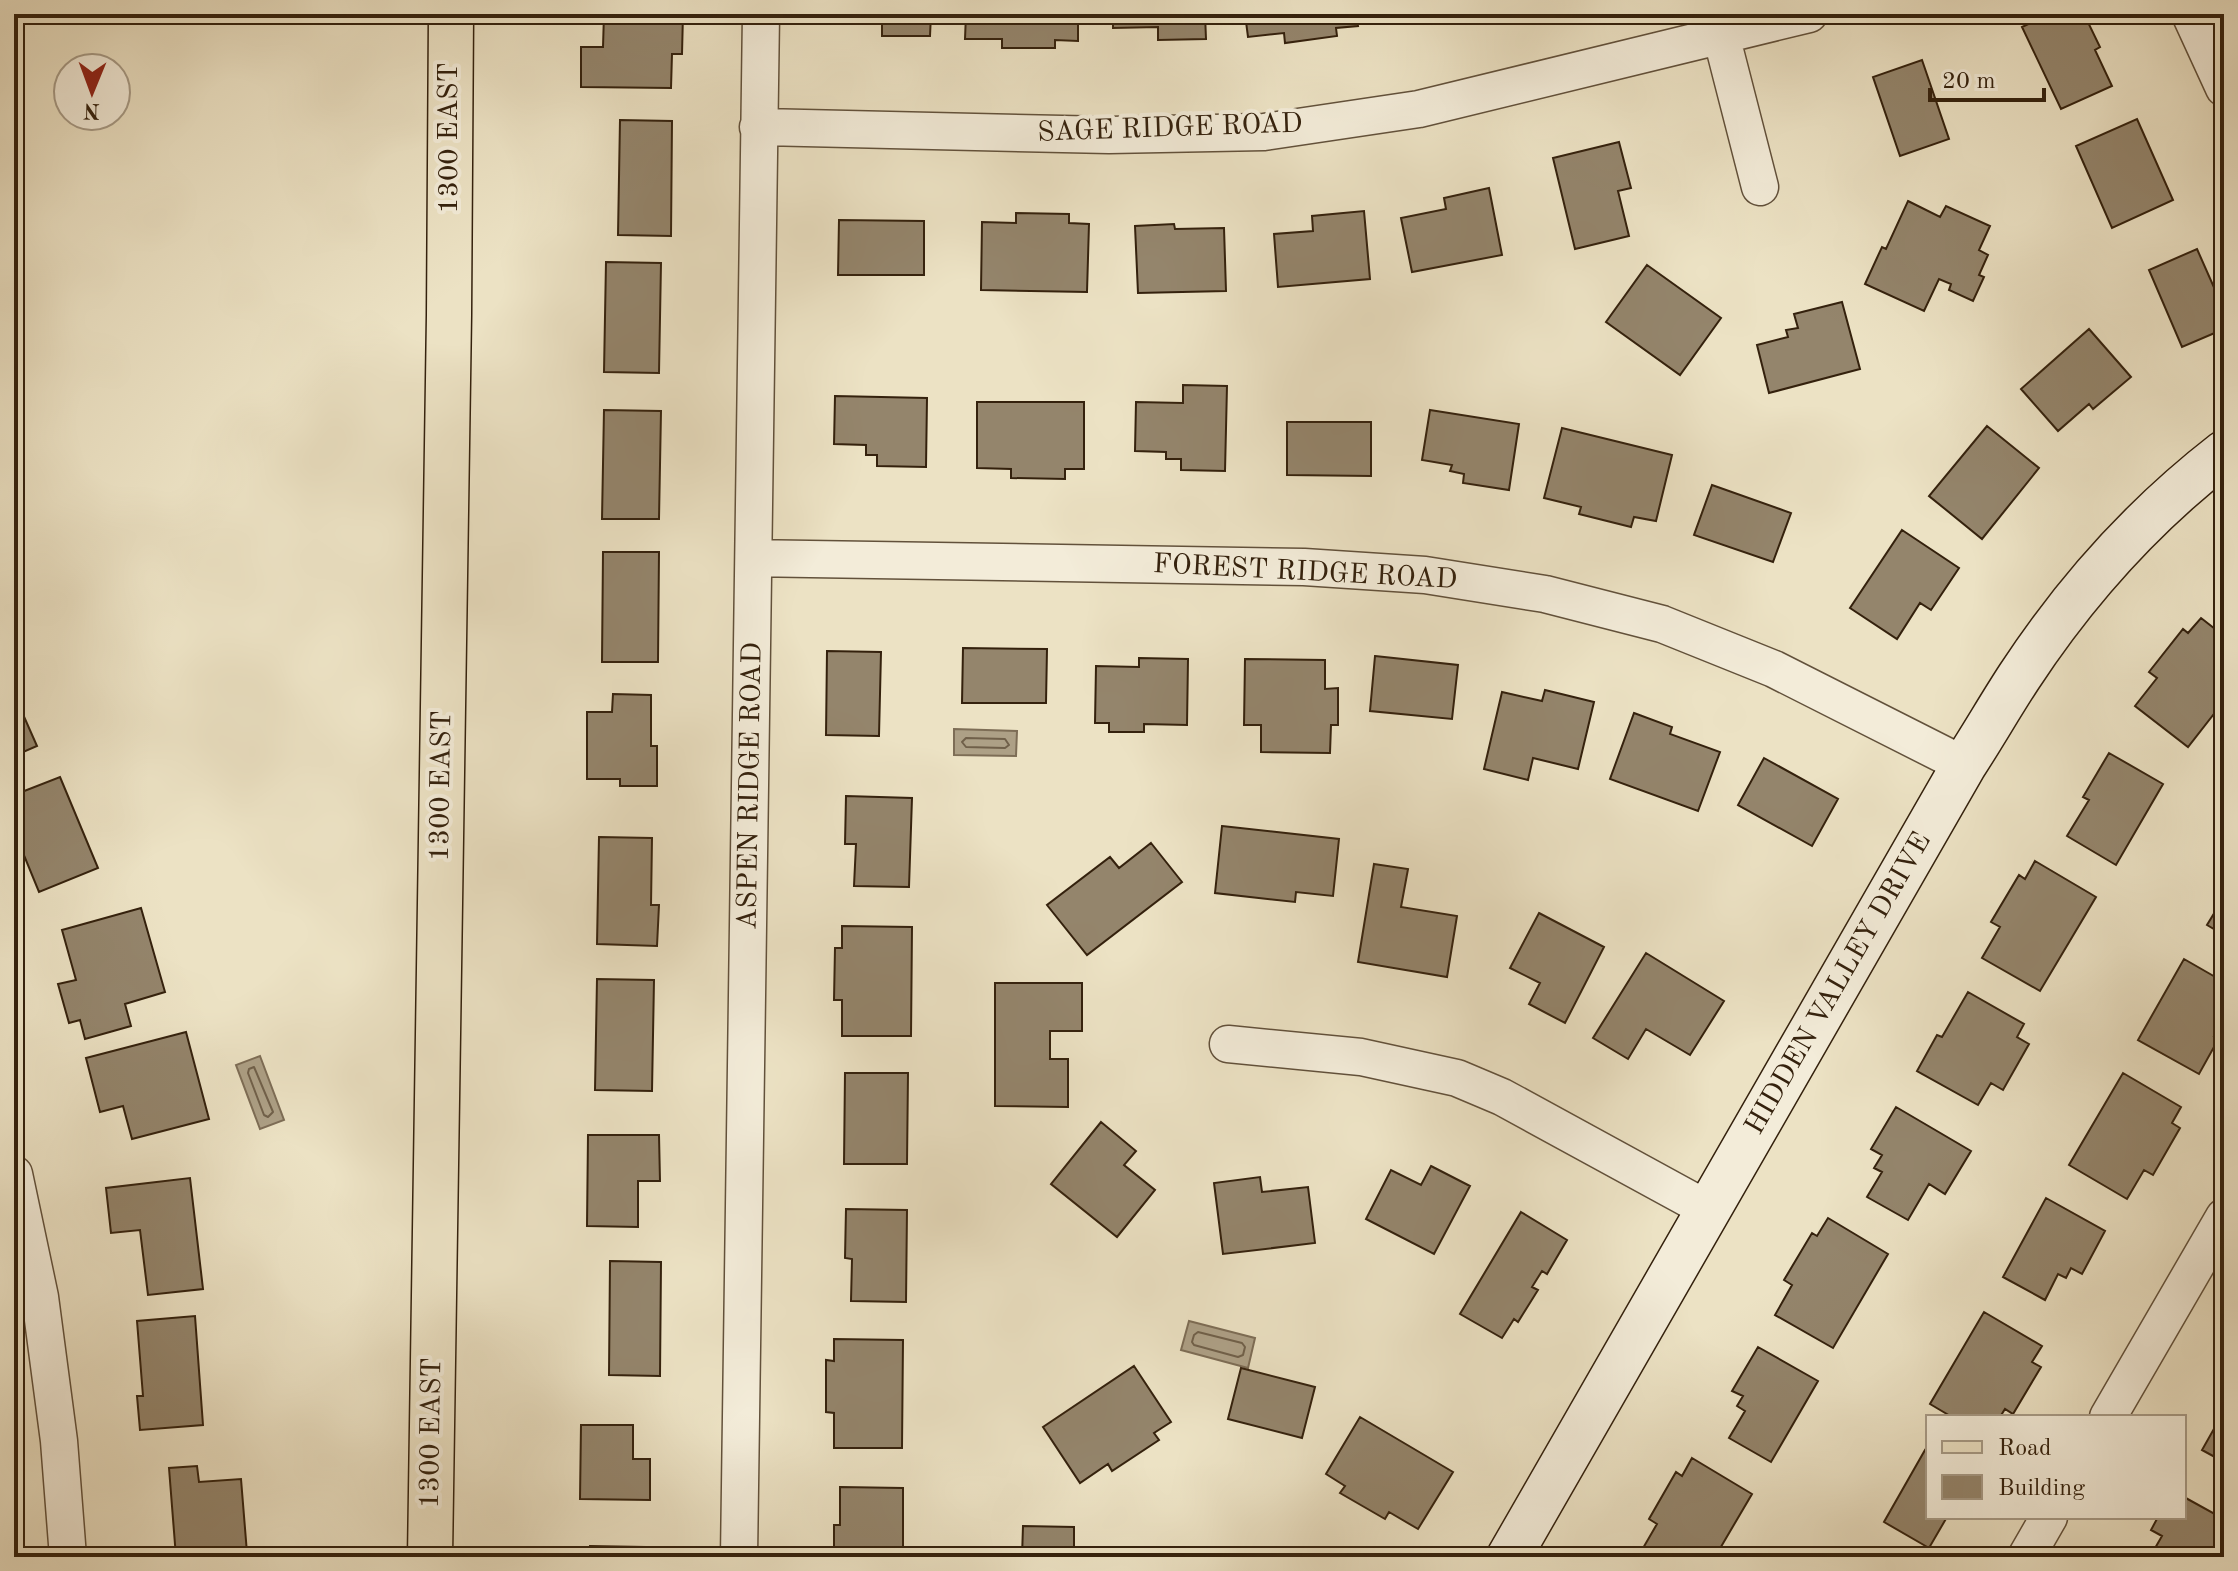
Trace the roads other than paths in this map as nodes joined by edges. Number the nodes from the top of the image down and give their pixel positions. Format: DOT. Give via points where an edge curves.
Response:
graph roads {
  1 [pos="451,14"];
  2 [pos="761,14"];
  3 [pos="1809,14"];
  4 [pos="2190,14"];
  5 [pos="1721,35"];
  6 [pos="2224,88"];
  7 [pos="758,127"];
  8 [pos="1760,187"];
  9 [pos="2224,453"];
  10 [pos="754,558"];
  11 [pos="1964,765"];
  12 [pos="1228,1044"];
  13 [pos="14,1174"];
  14 [pos="1709,1210"];
  15 [pos="2224,1217"];
  16 [pos="2109,1415"];
  17 [pos="2048,1519"];
  18 [pos="68,1557"];
  19 [pos="430,1557"];
  20 [pos="739,1557"];
  21 [pos="1509,1557"];
  22 [pos="2026,1557"];
  1 -- 19 [label="main road, 1300 EAST"];
  2 -- 7 [label="street, ASPEN RIDGE ROAD"];
  3 -- 5 [label="street, SAGE RIDGE ROAD"];
  4 -- 6 [label="street"];
  5 -- 7 [label="street, SAGE RIDGE ROAD" via="1419,109 1264,132 1109,135"];
  5 -- 8 [label="street"];
  7 -- 10 [label="street, ASPEN RIDGE ROAD"];
  9 -- 11 [label="street, HIDDEN VALLEY DRIVE" via="2168,501 2087,585 2019,677"];
  10 -- 11 [label="street, FOREST RIDGE ROAD" via="1304,567 1425,575 1545,594 1662,624 1774,669"];
  10 -- 20 [label="street, ASPEN RIDGE ROAD"];
  11 -- 14 [label="street, HIDDEN VALLEY DRIVE"];
  12 -- 14 [label="street" via="1361,1057 1457,1078 1502,1097"];
  13 -- 18 [label="street" via="40,1297"];
  14 -- 21 [label="street, HIDDEN VALLEY DRIVE"];
  15 -- 16 [label="street"];
  17 -- 22 [label="street"];
}
